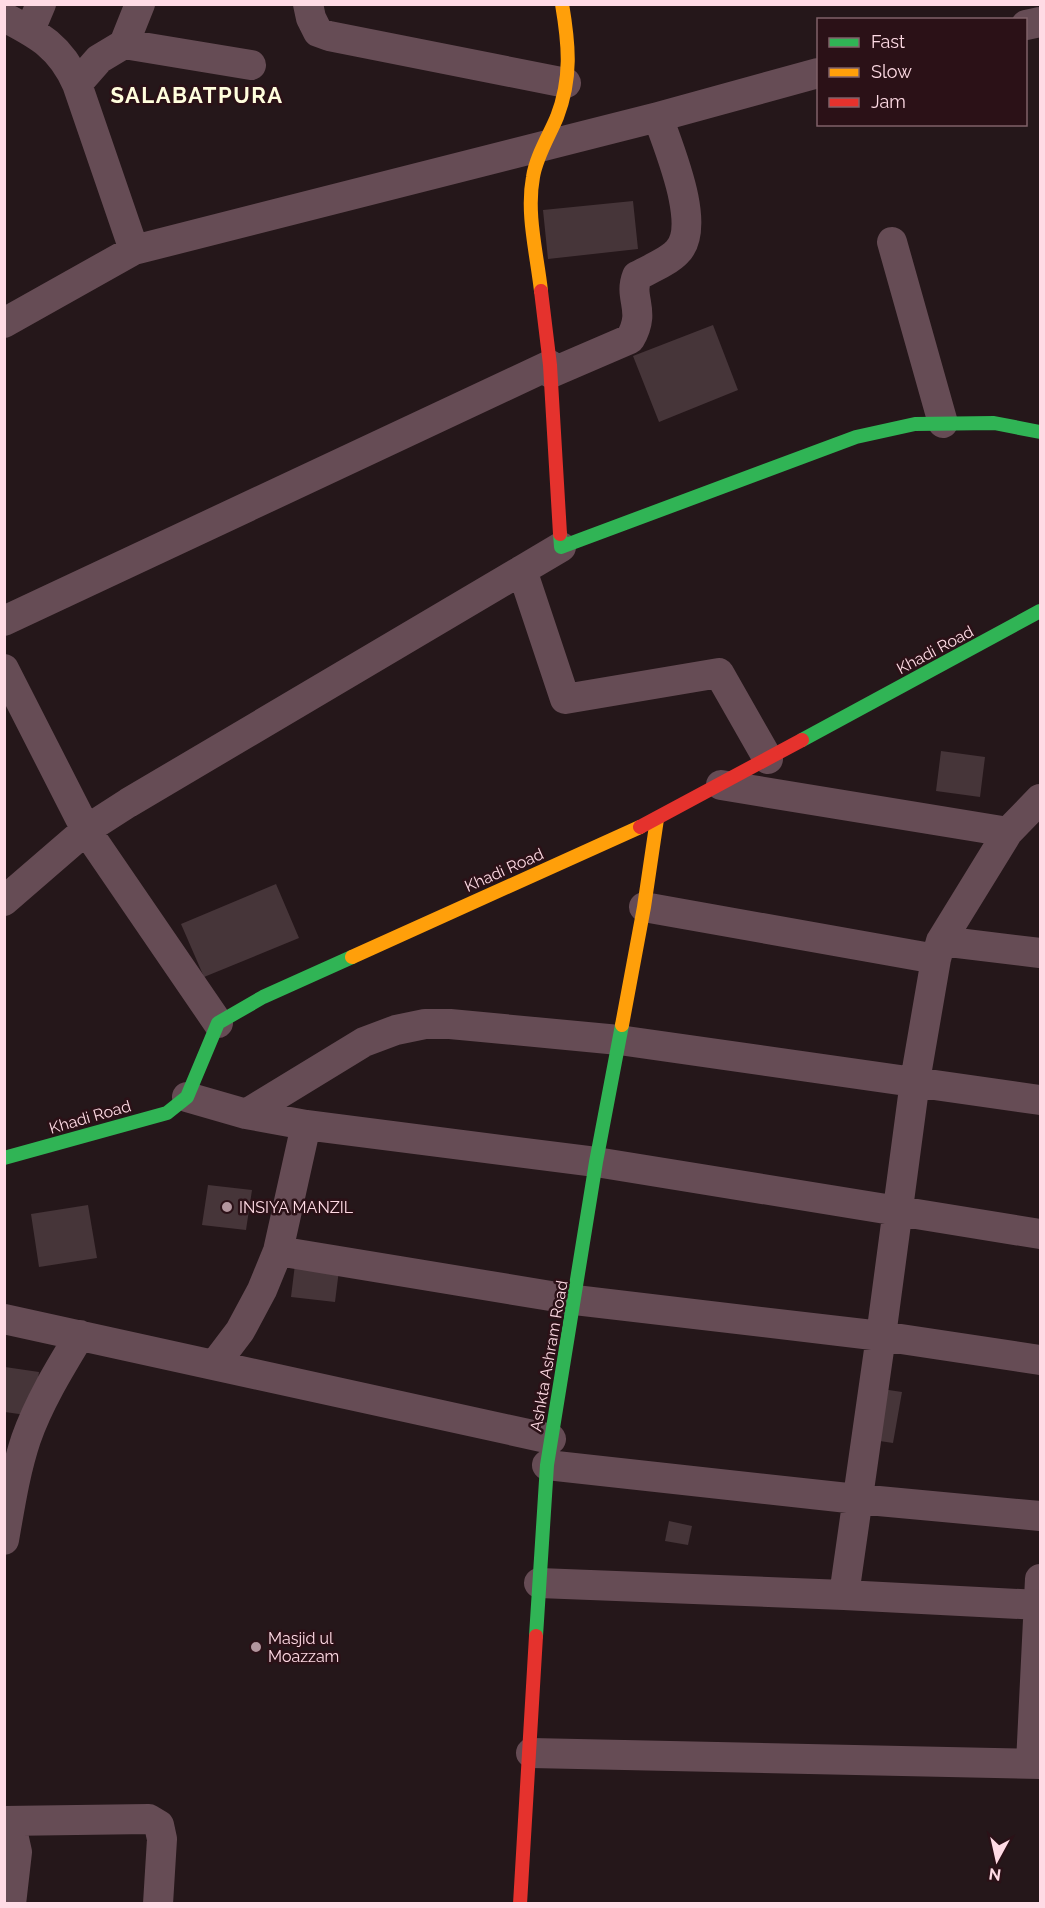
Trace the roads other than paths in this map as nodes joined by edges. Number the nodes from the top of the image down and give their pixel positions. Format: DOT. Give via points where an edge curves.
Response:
graph roads {
  1 [pos="140,4"];
  2 [pos="308,4"];
  3 [pos="562,4"];
  4 [pos="25,17"];
  5 [pos="124,44"];
  6 [pos="251,65"];
  7 [pos="817,74"];
  8 [pos="566,83"];
  9 [pos="77,84"];
  10 [pos="658,117"];
  11 [pos="545,146"];
  12 [pos="892,242"];
  13 [pos="134,250"];
  14 [pos="4,323"];
  15 [pos="551,369"];
  16 [pos="943,423"];
  17 [pos="1041,432"];
  18 [pos="561,547"];
  19 [pos="522,570"];
  20 [pos="1041,611"];
  21 [pos="4,621"];
  22 [pos="4,669"];
  23 [pos="768,759"];
  24 [pos="721,784"];
  25 [pos="1027,818"];
  26 [pos="657,819"];
  27 [pos="86,830"];
  28 [pos="4,901"];
  29 [pos="644,907"];
  30 [pos="938,950"];
  31 [pos="1041,953"];
  32 [pos="218,1023"];
  33 [pos="619,1040"];
  34 [pos="915,1081"];
  35 [pos="187,1097"];
  36 [pos="1041,1100"];
  37 [pos="246,1114"];
  38 [pos="306,1125"];
  39 [pos="4,1158"];
  40 [pos="596,1162"];
  41 [pos="897,1211"];
  42 [pos="1041,1234"];
  43 [pos="278,1251"];
  44 [pos="575,1300"];
  45 [pos="4,1319"];
  46 [pos="80,1335"];
  47 [pos="881,1336"];
  48 [pos="1041,1360"];
  49 [pos="215,1364"];
  50 [pos="549,1452"];
  51 [pos="857,1499"];
  52 [pos="1041,1516"];
  53 [pos="4,1540"];
  54 [pos="539,1583"];
  55 [pos="1040,1592"];
  56 [pos="844,1594"];
  57 [pos="531,1753"];
  58 [pos="1036,1763"];
  59 [pos="4,1821"];
  60 [pos="4,1829"];
  61 [pos="11,1904"];
  62 [pos="158,1904"];
  63 [pos="520,1904"];
  1 -- 5 [label="street"];
  2 -- 8 [label="street" via="318,32 329,36"];
  3 -- 8 [label="street" via="569,42"];
  4 -- 9 [label="street" via="68,64"];
  5 -- 6 [label="street"];
  5 -- 9 [label="street" via="99,59"];
  7 -- 10 [label="street"];
  8 -- 11 [label="street"];
  9 -- 13 [label="street"];
  10 -- 11 [label="street"];
  10 -- 15 [label="street" via="685,199 684,239 678,252 637,276 634,289 639,318 630,339"];
  11 -- 13 [label="street"];
  11 -- 15 [label="street" via="533,174 530,199"];
  12 -- 16 [label="street"];
  13 -- 14 [label="street"];
  15 -- 18 [label="street"];
  15 -- 21 [label="street"];
  16 -- 17 [label="street" via="994,423"];
  16 -- 18 [label="street" via="915,424 856,437"];
  18 -- 19 [label="street"];
  19 -- 23 [label="street" via="565,699 719,673"];
  19 -- 27 [label="street"];
  20 -- 23 [label="street, Khadi Road"];
  22 -- 27 [label="street"];
  23 -- 24 [label="street, Khadi Road"];
  24 -- 25 [label="street"];
  24 -- 26 [label="street, Khadi Road"];
  25 -- 30 [label="street"];
  26 -- 29 [label="street, Ashkta Ashram Road"];
  26 -- 32 [label="street, Khadi Road" via="263,997"];
  27 -- 28 [label="street"];
  27 -- 32 [label="street"];
  29 -- 30 [label="street"];
  29 -- 33 [label="street, Ashkta Ashram Road"];
  30 -- 31 [label="street"];
  30 -- 34 [label="street"];
  32 -- 35 [label="street"];
  33 -- 34 [label="street"];
  33 -- 37 [label="street" via="450,1023 396,1029 364,1042"];
  33 -- 40 [label="street, Ashkta Ashram Road"];
  34 -- 36 [label="street"];
  34 -- 41 [label="street"];
  35 -- 37 [label="street"];
  35 -- 39 [label="street, Khadi Road" via="167,1113"];
  37 -- 38 [label="street"];
  38 -- 40 [label="street"];
  38 -- 43 [label="street"];
  40 -- 41 [label="street"];
  40 -- 44 [label="street, Ashkta Ashram Road"];
  41 -- 42 [label="street"];
  41 -- 47 [label="street"];
  43 -- 44 [label="street"];
  43 -- 49 [label="street" via="240,1331"];
  44 -- 47 [label="street"];
  44 -- 50 [label="street, Ashkta Ashram Road"];
  45 -- 46 [label="street"];
  46 -- 49 [label="street"];
  46 -- 53 [label="street" via="53,1380 27,1438"];
  47 -- 48 [label="street"];
  47 -- 51 [label="street"];
  49 -- 50 [label="street"];
  50 -- 51 [label="street"];
  50 -- 54 [label="street, Ashkta Ashram Road"];
  51 -- 52 [label="street"];
  51 -- 56 [label="street"];
  54 -- 56 [label="street"];
  54 -- 57 [label="street, Ashkta Ashram Road"];
  55 -- 56 [label="street"];
  55 -- 58 [label="street"];
  57 -- 58 [label="street"];
  57 -- 63 [label="street, Ashkta Ashram Road"];
  59 -- 62 [label="street" via="149,1818 159,1825 162,1839"];
  60 -- 61 [label="street" via="13,1834 17,1852"];
}
